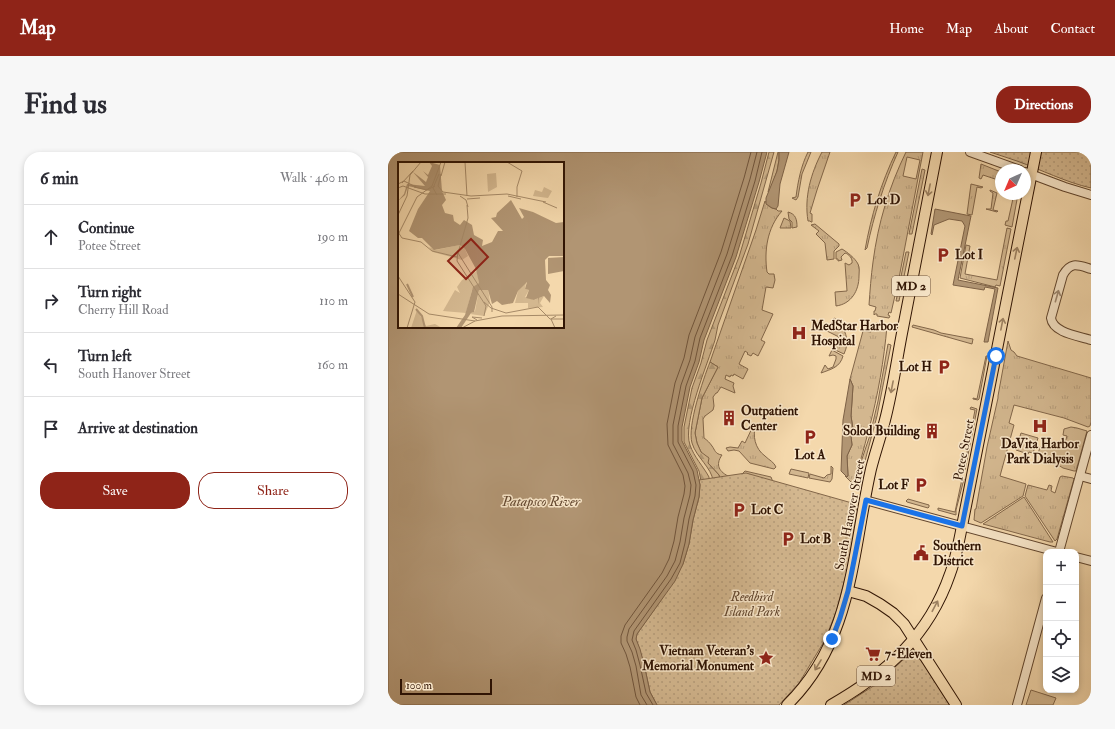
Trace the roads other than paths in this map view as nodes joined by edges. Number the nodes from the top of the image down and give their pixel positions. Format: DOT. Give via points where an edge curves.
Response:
graph roads {
  1 [pos="937,152"];
  2 [pos="970,152"];
  3 [pos="1036,152"];
  4 [pos="1003,164"];
  5 [pos="1031,165"];
  6 [pos="1031,174"];
  7 [pos="1091,195"];
  8 [pos="1023,200"];
  9 [pos="1091,269"];
  10 [pos="1091,340"];
  11 [pos="1091,435"];
  12 [pos="1080,476"];
  13 [pos="1091,479"];
  14 [pos="866,500"];
  15 [pos="962,526"];
  16 [pos="1047,549"];
  17 [pos="1059,549"];
  18 [pos="1079,558"];
  19 [pos="1091,561"];
  20 [pos="848,591"];
  21 [pos="1043,609"];
  22 [pos="914,639"];
  23 [pos="788,705"];
  24 [pos="831,705"];
  25 [pos="956,705"];
  26 [pos="1017,705"];
  1 -- 14 [label="main road, South Hanover Street / MD 2, one-way" via="885,419 874,457"];
  2 -- 4 [label="street"];
  3 -- 5 [label="main road, Potee Street / MD 2"];
  6 -- 7 [label="street"];
  15 -- 8 [label="main road, Potee Street / MD 2, one-way"];
  10 -- 9 [label="street, one-way" via="1061,331 1054,326 1051,318 1063,275 1069,267 1078,265"];
  11 -- 12 [label="street"];
  12 -- 13 [label="street"];
  12 -- 17 [label="street"];
  14 -- 15 [label="street"];
  14 -- 20 [label="main road, South Hanover Street / MD 2"];
  15 -- 16 [label="street"];
  22 -- 15 [label="main road, Potee Street / MD 2, one-way" via="934,610 950,574"];
  18 -- 19 [label="street"];
  20 -- 22 [label="main road" via="866,596 893,613"];
  20 -- 23 [label="main road, South Hanover Street / MD 2, one-way" via="832,639 804,686"];
  21 -- 26 [label="street"];
  22 -- 24 [label="main road, Potee Street / MD 2" via="870,681"];
  22 -- 25 [label="main road"];
}
